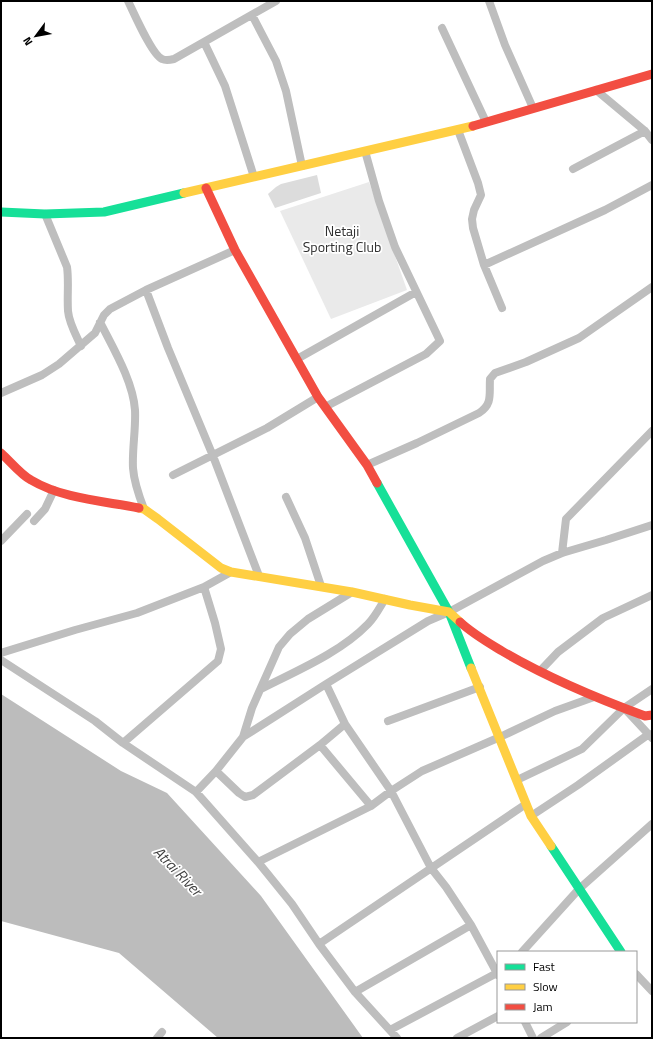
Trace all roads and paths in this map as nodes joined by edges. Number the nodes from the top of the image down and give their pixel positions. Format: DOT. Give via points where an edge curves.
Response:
graph roads {
  1 [pos="128,1"];
  2 [pos="276,1"];
  3 [pos="490,1"];
  4 [pos="252,15"];
  5 [pos="442,28"];
  6 [pos="204,42"];
  7 [pos="652,74"];
  8 [pos="596,90"];
  9 [pos="533,108"];
  10 [pos="486,122"];
  11 [pos="458,130"];
  12 [pos="645,131"];
  13 [pos="652,140"];
  14 [pos="366,151"];
  15 [pos="302,166"];
  16 [pos="573,169"];
  17 [pos="254,177"];
  18 [pos="652,185"];
  19 [pos="206,188"];
  20 [pos="1,212"];
  21 [pos="45,214"];
  22 [pos="235,250"];
  23 [pos="484,265"];
  24 [pos="652,287"];
  25 [pos="146,290"];
  26 [pos="416,292"];
  27 [pos="502,308"];
  28 [pos="100,322"];
  29 [pos="81,346"];
  30 [pos="297,359"];
  31 [pos="1,393"];
  32 [pos="318,397"];
  33 [pos="325,407"];
  34 [pos="652,431"];
  35 [pos="1,453"];
  36 [pos="213,456"];
  37 [pos="367,465"];
  38 [pos="173,475"];
  39 [pos="54,490"];
  40 [pos="286,497"];
  41 [pos="144,509"];
  42 [pos="27,514"];
  43 [pos="34,521"];
  44 [pos="652,525"];
  45 [pos="1,542"];
  46 [pos="562,552"];
  47 [pos="231,572"];
  48 [pos="259,576"];
  49 [pos="321,586"];
  50 [pos="204,587"];
  51 [pos="352,592"];
  52 [pos="652,595"];
  53 [pos="385,599"];
  54 [pos="449,612"];
  55 [pos="1,653"];
  56 [pos="1,660"];
  57 [pos="540,671"];
  58 [pos="326,684"];
  59 [pos="480,687"];
  60 [pos="261,689"];
  61 [pos="652,690"];
  62 [pos="594,697"];
  63 [pos="624,708"];
  64 [pos="652,715"];
  65 [pos="388,721"];
  66 [pos="346,724"];
  67 [pos="650,736"];
  68 [pos="243,737"];
  69 [pos="500,737"];
  70 [pos="123,743"];
  71 [pos="320,745"];
  72 [pos="216,771"];
  73 [pos="517,780"];
  74 [pos="391,791"];
  75 [pos="196,792"];
  76 [pos="526,804"];
  77 [pos="371,806"];
  78 [pos="531,816"];
  79 [pos="652,824"];
  80 [pos="258,862"];
  81 [pos="431,868"];
  82 [pos="579,889"];
  83 [pos="471,925"];
  84 [pos="319,944"];
  85 [pos="523,951"];
  86 [pos="619,951"];
  87 [pos="497,974"];
  88 [pos="637,977"];
  89 [pos="652,991"];
  90 [pos="355,992"];
  91 [pos="497,1017"];
  92 [pos="526,1023"];
  93 [pos="565,1023"];
  94 [pos="390,1030"];
  95 [pos="397,1038"];
  96 [pos="457,1038"];
  97 [pos="533,1038"];
  98 [pos="541,1038"];
  1 -- 6 [label="street" via="152,48 161,59 174,59"];
  2 -- 4 [label="street"];
  3 -- 9 [label="street" via="505,45"];
  4 -- 6 [label="street"];
  4 -- 15 [label="street" via="276,61 286,91"];
  5 -- 10 [label="street"];
  6 -- 17 [label="street" via="225,86"];
  7 -- 8 [label="street"];
  8 -- 9 [label="street"];
  8 -- 12 [label="street"];
  9 -- 10 [label="street"];
  10 -- 11 [label="street"];
  11 -- 14 [label="street"];
  11 -- 23 [label="street" via="481,195 472,219"];
  12 -- 13 [label="street"];
  12 -- 16 [label="street"];
  14 -- 15 [label="street"];
  14 -- 26 [label="street" via="379,201 395,247"];
  15 -- 17 [label="street"];
  17 -- 19 [label="street"];
  18 -- 23 [label="street" via="605,210"];
  19 -- 21 [label="street" via="104,212"];
  19 -- 22 [label="street"];
  20 -- 21 [label="street"];
  21 -- 29 [label="street" via="67,267 68,311"];
  22 -- 25 [label="street"];
  22 -- 30 [label="street"];
  23 -- 27 [label="street"];
  24 -- 37 [label="street" via="578,338 495,373 490,379 487,408 479,413 417,444"];
  25 -- 28 [label="street" via="110,310"];
  25 -- 36 [label="street"];
  26 -- 30 [label="street"];
  26 -- 33 [label="street" via="440,340 426,354"];
  28 -- 29 [label="street" via="95,333"];
  28 -- 41 [label="street" via="123,368 132,396 135,409 133,470"];
  29 -- 31 [label="street" via="42,375"];
  30 -- 32 [label="street"];
  32 -- 33 [label="street"];
  32 -- 36 [label="street" via="267,428"];
  33 -- 37 [label="street"];
  34 -- 46 [label="street" via="566,519"];
  35 -- 39 [label="street" via="30,480"];
  36 -- 38 [label="street"];
  36 -- 48 [label="street"];
  37 -- 54 [label="street"];
  39 -- 41 [label="street"];
  39 -- 43 [label="street" via="45,508"];
  40 -- 49 [label="street" via="305,538"];
  41 -- 47 [label="street" via="221,568"];
  42 -- 45 [label="street"];
  44 -- 46 [label="street"];
  46 -- 54 [label="street"];
  47 -- 48 [label="street"];
  47 -- 50 [label="street"];
  48 -- 49 [label="street"];
  49 -- 51 [label="street"];
  50 -- 55 [label="street" via="137,613"];
  50 -- 70 [label="street" via="221,649 218,661"];
  51 -- 53 [label="street"];
  51 -- 60 [label="street" via="308,619 290,634 279,647"];
  52 -- 57 [label="street" via="603,618 558,652"];
  53 -- 54 [label="street"];
  53 -- 60 [label="street" via="370,623 354,638"];
  54 -- 57 [label="street" via="472,633"];
  54 -- 58 [label="street" via="428,621"];
  54 -- 59 [label="street"];
  56 -- 70 [label="street" via="95,721"];
  57 -- 62 [label="street"];
  58 -- 66 [label="street"];
  58 -- 68 [label="street"];
  59 -- 65 [label="street"];
  59 -- 69 [label="street"];
  60 -- 68 [label="street"];
  61 -- 63 [label="street"];
  62 -- 63 [label="street"];
  62 -- 69 [label="street" via="555,711"];
  63 -- 64 [label="street" via="645,716"];
  63 -- 67 [label="street"];
  63 -- 73 [label="street" via="582,749"];
  66 -- 71 [label="street"];
  66 -- 74 [label="street"];
  67 -- 78 [label="street"];
  68 -- 72 [label="street"];
  69 -- 73 [label="street"];
  69 -- 74 [label="street" via="422,771"];
  70 -- 75 [label="street"];
  71 -- 72 [label="street" via="253,795 246,797"];
  71 -- 77 [label="street"];
  72 -- 75 [label="street"];
  73 -- 76 [label="street"];
  74 -- 77 [label="street"];
  74 -- 81 [label="street"];
  75 -- 80 [label="street"];
  76 -- 78 [label="street"];
  76 -- 81 [label="street"];
  77 -- 80 [label="street"];
  78 -- 82 [label="street"];
  79 -- 82 [label="street"];
  80 -- 84 [label="street" via="292,904"];
  81 -- 83 [label="street"];
  81 -- 84 [label="street"];
  82 -- 85 [label="street"];
  82 -- 86 [label="street"];
  83 -- 87 [label="street"];
  83 -- 90 [label="street"];
  84 -- 90 [label="street"];
  87 -- 94 [label="street"];
  88 -- 89 [label="street"];
  90 -- 94 [label="street"];
  91 -- 96 [label="street"];
  92 -- 97 [label="street"];
  93 -- 98 [label="street"];
  94 -- 95 [label="street"];
}
